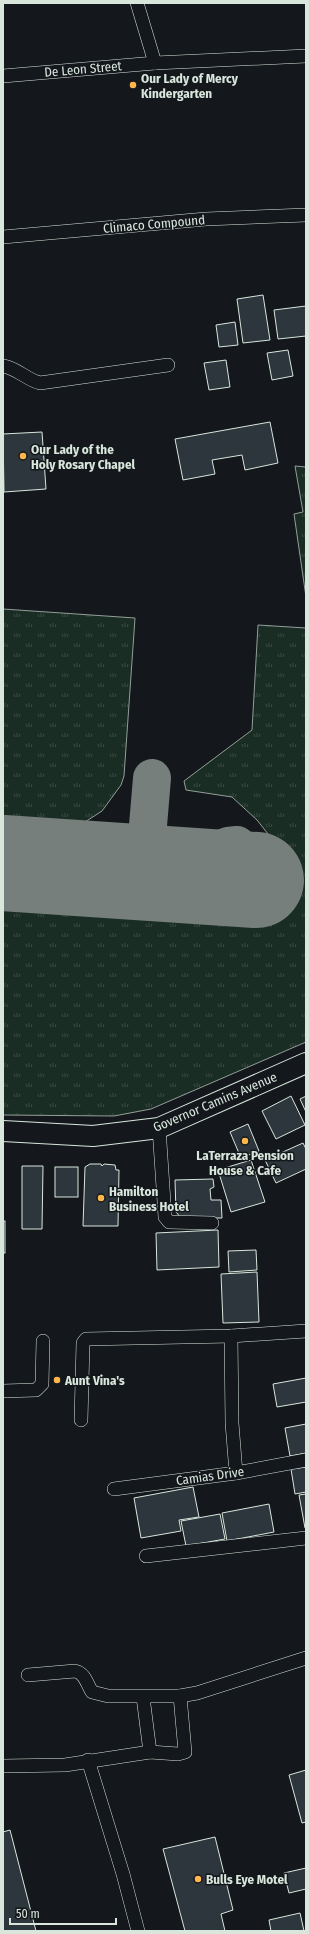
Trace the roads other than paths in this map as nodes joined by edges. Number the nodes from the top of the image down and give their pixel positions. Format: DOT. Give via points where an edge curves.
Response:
graph roads {
  1 [pos="137,3"];
  2 [pos="306,56"];
  3 [pos="155,63"];
  4 [pos="3,76"];
  5 [pos="306,215"];
  6 [pos="3,237"];
  7 [pos="168,365"];
  8 [pos="3,366"];
  9 [pos="306,1063"];
  10 [pos="159,1128"];
  11 [pos="3,1131"];
  12 [pos="212,1223"];
  13 [pos="306,1331"];
  14 [pos="231,1336"];
  15 [pos="43,1341"];
  16 [pos="3,1391"];
  17 [pos="81,1420"];
  18 [pos="306,1460"];
  19 [pos="236,1473"];
  20 [pos="114,1489"];
  21 [pos="306,1538"];
  22 [pos="146,1556"];
  23 [pos="306,1658"];
  24 [pos="28,1675"];
  25 [pos="180,1696"];
  26 [pos="143,1697"];
  27 [pos="150,1752"];
  28 [pos="88,1760"];
  29 [pos="3,1766"];
  30 [pos="138,1931"];
  1 -- 3 [label="street"];
  2 -- 3 [label="street, De Leon Street"];
  3 -- 4 [label="street, De Leon Street"];
  5 -- 6 [label="street, Climaco Compound" via="206,219"];
  7 -- 8 [label="street" via="40,383 33,382 20,372"];
  9 -- 10 [label="main road, Governor Camins Avenue"];
  10 -- 11 [label="main road, Governor Camins Avenue" via="93,1136"];
  10 -- 12 [label="street" via="165,1217 168,1222"];
  13 -- 14 [label="street"];
  14 -- 17 [label="street" via="86,1338 83,1343"];
  14 -- 19 [label="street" via="232,1423"];
  15 -- 16 [label="street" via="40,1388"];
  18 -- 19 [label="street, Camias Drive"];
  19 -- 20 [label="street, Camias Drive"];
  21 -- 22 [label="street"];
  23 -- 25 [label="street" via="197,1693"];
  24 -- 26 [label="street" via="75,1671 80,1672 92,1692 108,1696"];
  25 -- 26 [label="street"];
  25 -- 27 [label="street" via="185,1752"];
  26 -- 27 [label="street"];
  27 -- 28 [label="street"];
  28 -- 29 [label="street" via="64,1765"];
  28 -- 30 [label="street"];
}
